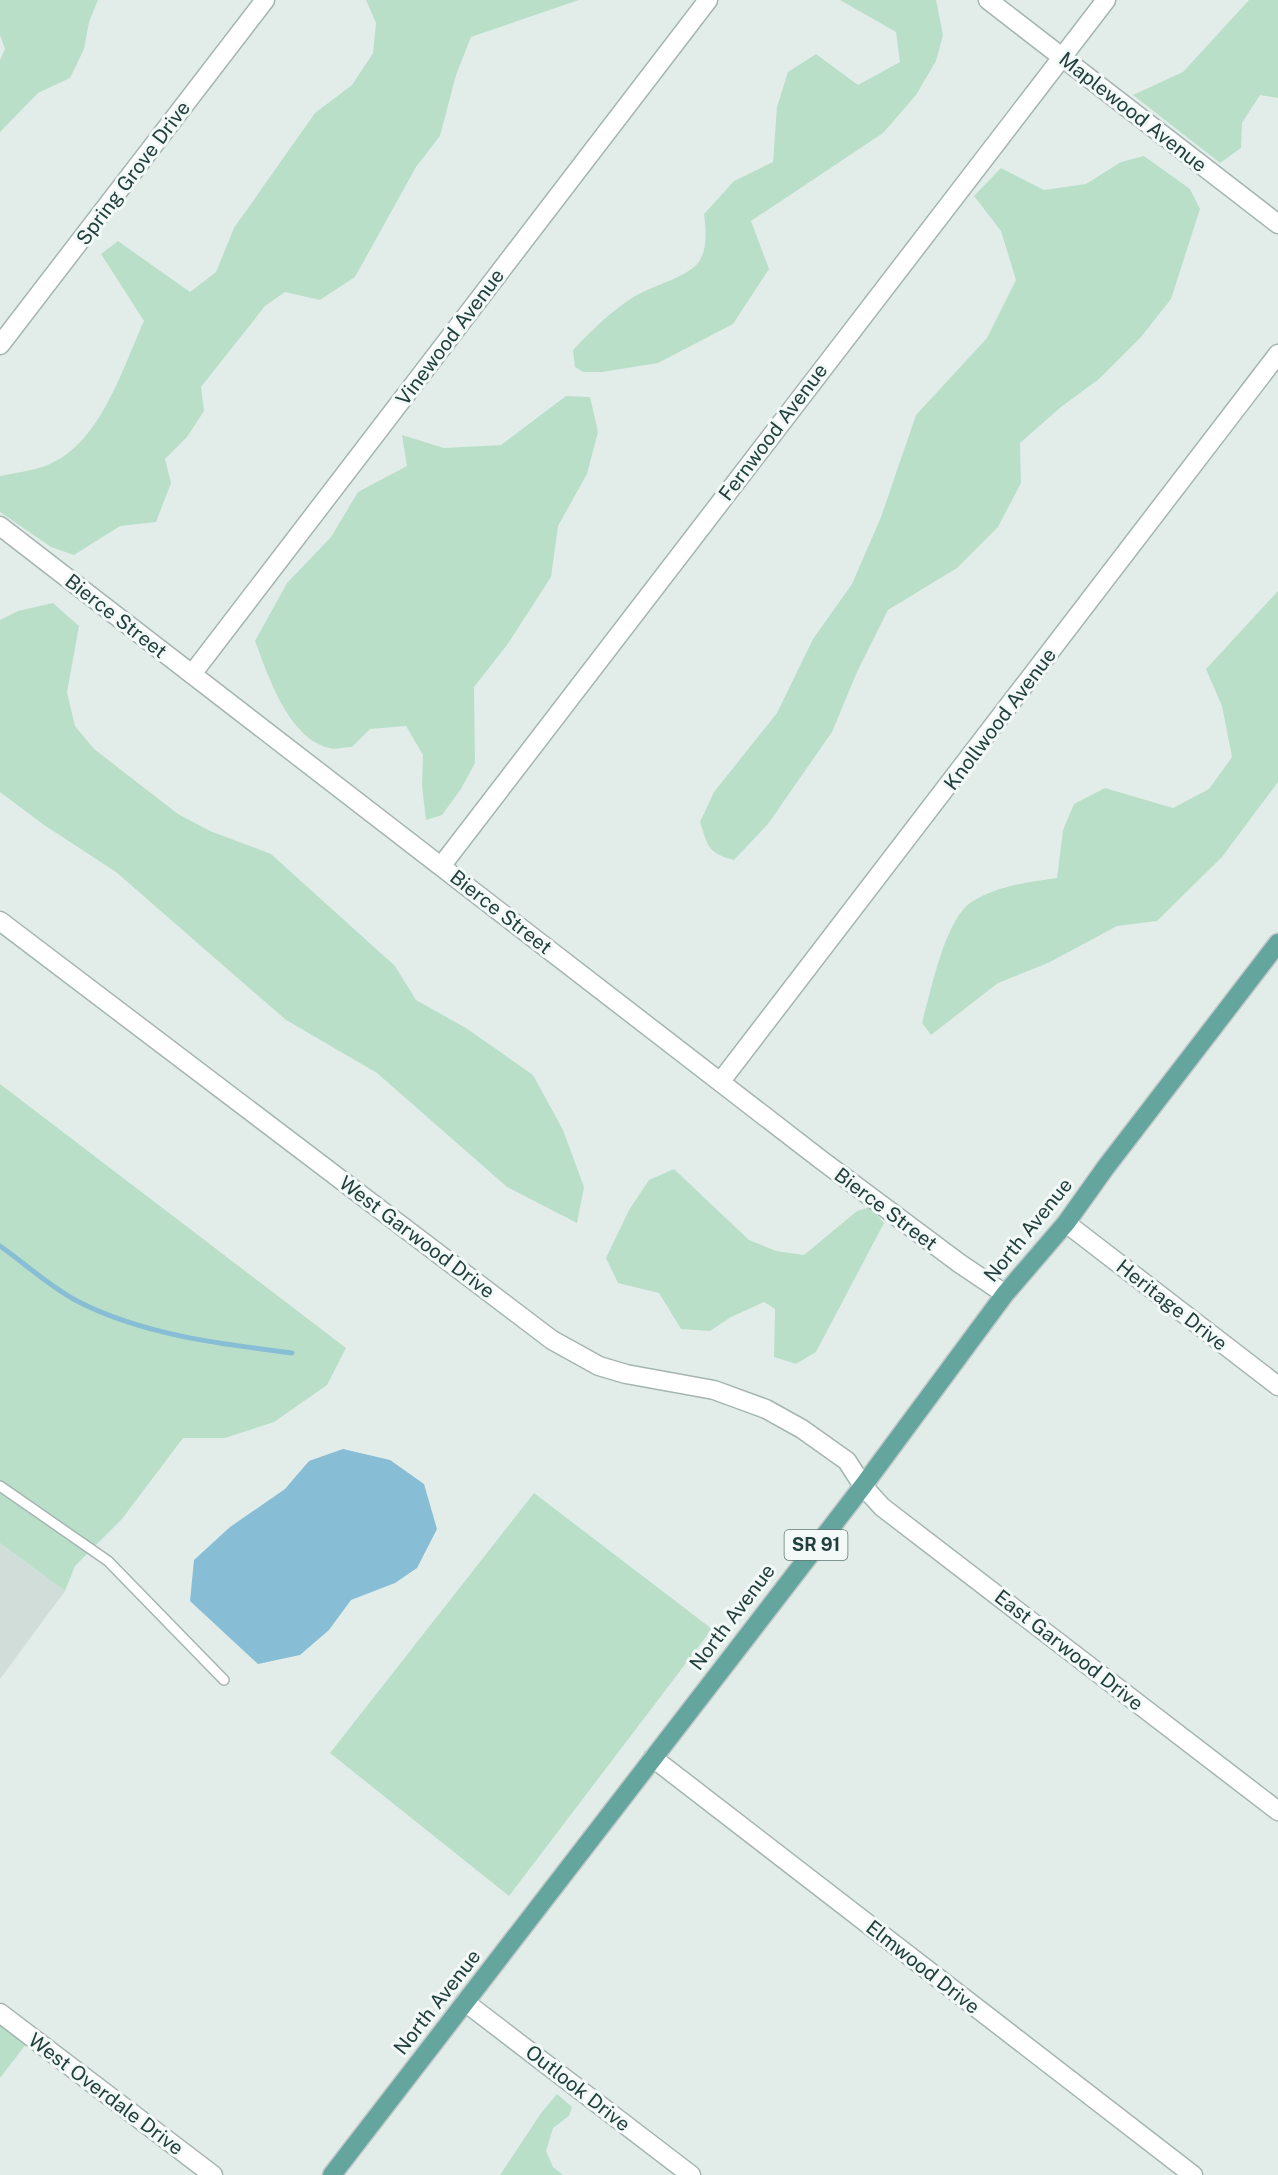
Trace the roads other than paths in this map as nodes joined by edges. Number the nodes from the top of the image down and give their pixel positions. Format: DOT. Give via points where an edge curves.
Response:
graph roads {
  1 [pos="265,0"];
  2 [pos="708,0"];
  3 [pos="988,0"];
  4 [pos="1106,0"];
  5 [pos="1062,58"];
  6 [pos="1278,224"];
  7 [pos="0,345"];
  8 [pos="1278,354"];
  9 [pos="0,526"];
  10 [pos="192,674"];
  11 [pos="442,865"];
  12 [pos="0,921"];
  13 [pos="1278,943"];
  14 [pos="720,1081"];
  15 [pos="1066,1223"];
  16 [pos="1005,1294"];
  17 [pos="1278,1386"];
  18 [pos="0,1486"];
  19 [pos="863,1486"];
  20 [pos="224,1680"];
  21 [pos="653,1758"];
  22 [pos="1278,1811"];
  23 [pos="465,2002"];
  24 [pos="0,2013"];
  25 [pos="213,2175"];
  26 [pos="332,2175"];
  27 [pos="691,2175"];
  28 [pos="1193,2175"];
  1 -- 7 [label="street, Spring Grove Drive"];
  2 -- 10 [label="street, Vinewood Avenue"];
  3 -- 5 [label="street, Maplewood Avenue"];
  4 -- 5 [label="street, Fernwood Avenue"];
  5 -- 6 [label="street, Maplewood Avenue"];
  5 -- 11 [label="street, Fernwood Avenue"];
  8 -- 14 [label="street, Knollwood Avenue"];
  9 -- 10 [label="street, Bierce Street"];
  10 -- 11 [label="street, Bierce Street"];
  11 -- 14 [label="street, Bierce Street"];
  12 -- 19 [label="street, West Garwood Drive" via="552,1340 599,1366 714,1390 766,1409 848,1461"];
  13 -- 15 [label="main road, North Avenue / SR 91"];
  14 -- 16 [label="street, Bierce Street"];
  15 -- 16 [label="main road, North Avenue / SR 91"];
  15 -- 17 [label="street, Heritage Drive"];
  16 -- 19 [label="main road, North Avenue / SR 91"];
  18 -- 20 [label="lane" via="108,1561"];
  19 -- 21 [label="main road, North Avenue / SR 91"];
  19 -- 22 [label="street, East Garwood Drive" via="882,1507"];
  21 -- 23 [label="main road, North Avenue / SR 91"];
  21 -- 28 [label="street, Elmwood Drive"];
  23 -- 26 [label="main road, North Avenue / SR 91"];
  23 -- 27 [label="street, Outlook Drive"];
  24 -- 25 [label="street, West Overdale Drive"];
}
